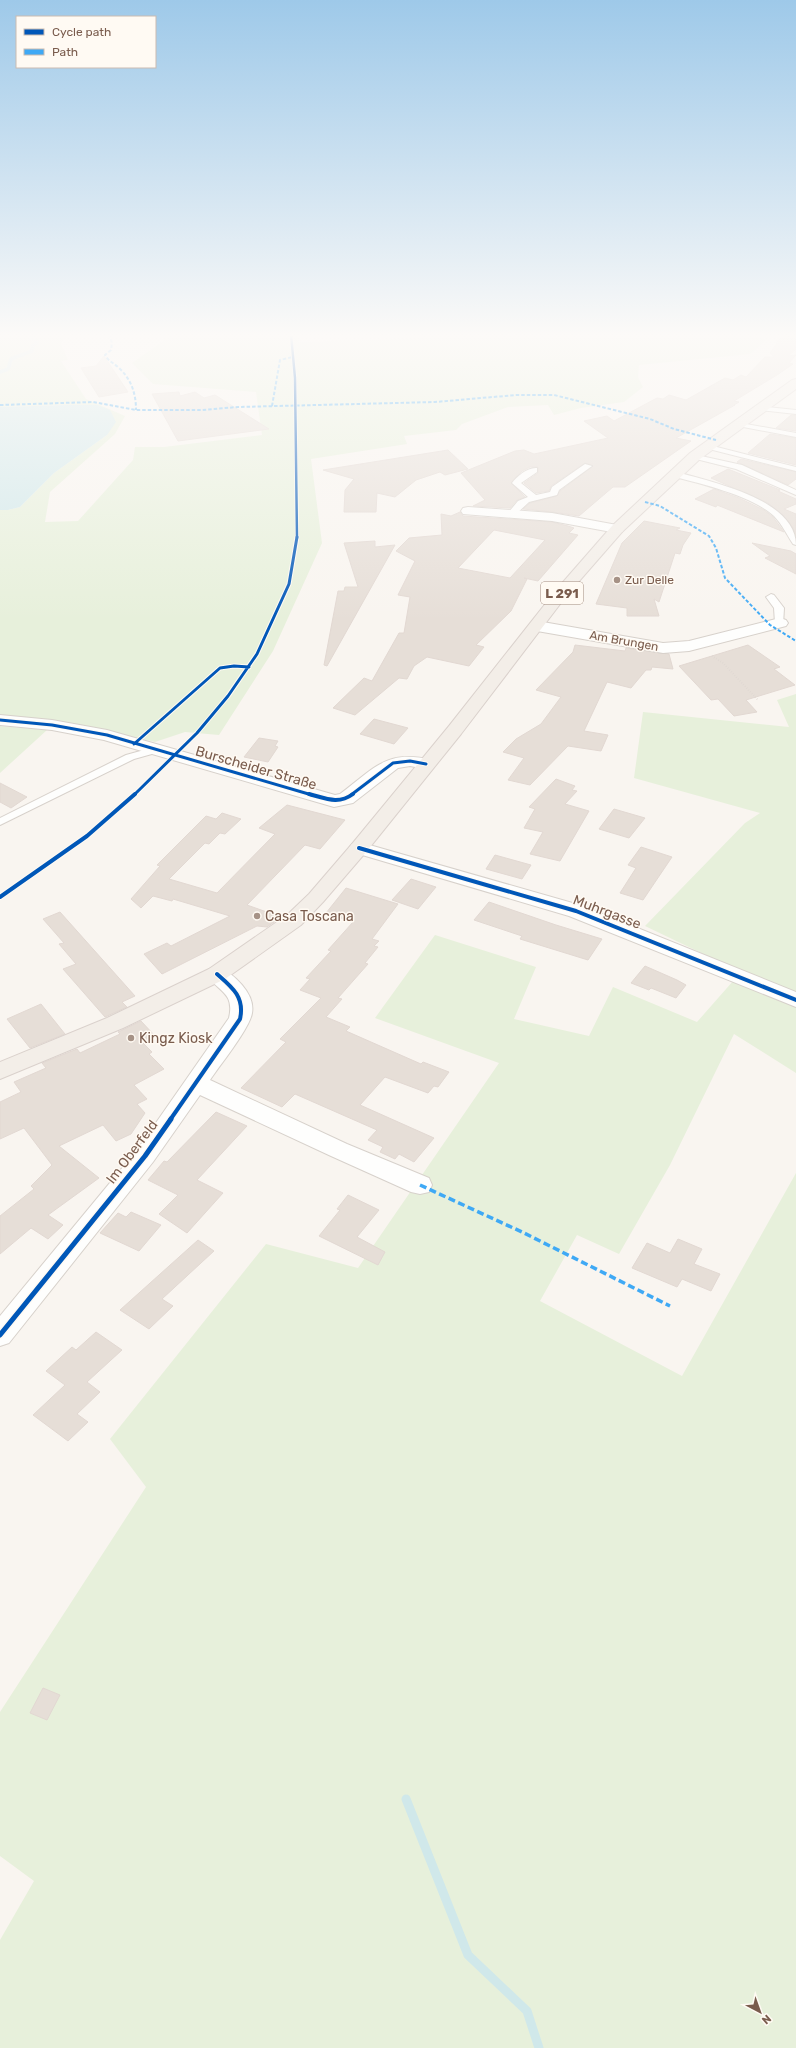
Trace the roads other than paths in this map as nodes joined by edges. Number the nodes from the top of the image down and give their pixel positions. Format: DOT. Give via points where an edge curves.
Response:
graph roads {
  1 [pos="730,430"];
  2 [pos="767,430"];
  3 [pos="796,435"];
  4 [pos="708,446"];
  5 [pos="695,456"];
  6 [pos="588,466"];
  7 [pos="796,469"];
  8 [pos="534,470"];
  9 [pos="674,474"];
  10 [pos="796,493"];
  11 [pos="533,497"];
  12 [pos="468,511"];
  13 [pos="512,513"];
  14 [pos="617,530"];
  15 [pos="796,542"];
  16 [pos="771,597"];
  17 [pos="780,623"];
  18 [pos="537,626"];
  19 [pos="0,720"];
  20 [pos="155,750"];
  21 [pos="426,764"];
  22 [pos="0,822"];
  23 [pos="359,848"];
  24 [pos="217,974"];
  25 [pos="796,1000"];
  26 [pos="0,1071"];
  27 [pos="194,1083"];
  28 [pos="420,1185"];
  29 [pos="0,1335"];
  1 -- 4 [label="main road, L 291"];
  2 -- 3 [label="lane"];
  4 -- 5 [label="main road, L 291"];
  4 -- 7 [label="lane"];
  5 -- 9 [label="main road, L 291"];
  5 -- 10 [label="lane" via="739,467"];
  6 -- 11 [label="lane" via="556,489 554,494"];
  8 -- 11 [label="lane" via="516,483"];
  9 -- 14 [label="main road, L 291"];
  9 -- 15 [label="lane" via="709,483 760,504 780,518"];
  11 -- 13 [label="lane" via="517,505"];
  12 -- 13 [label="street"];
  13 -- 14 [label="street" via="552,517"];
  14 -- 18 [label="main road, L 291" via="562,592"];
  16 -- 17 [label="lane" via="779,608"];
  17 -- 18 [label="street, Am Brungen" via="695,644 663,648"];
  18 -- 21 [label="main road, L 291"];
  19 -- 20 [label="street, Burscheider Straße" via="52,725 107,735"];
  20 -- 21 [label="street, Burscheider Straße" via="334,801 346,799 393,763 410,761"];
  20 -- 22 [label="lane" via="130,757"];
  21 -- 23 [label="main road, L 291"];
  23 -- 24 [label="main road, L 291" via="294,920"];
  23 -- 25 [label="street, Muhrgasse" via="576,911"];
  24 -- 26 [label="main road, L 291" via="115,1023"];
  24 -- 27 [label="street, Im Oberfeld" via="240,996 244,1008 240,1019"];
  27 -- 28 [label="street"];
  27 -- 29 [label="street, Im Oberfeld" via="145,1156"];
}
